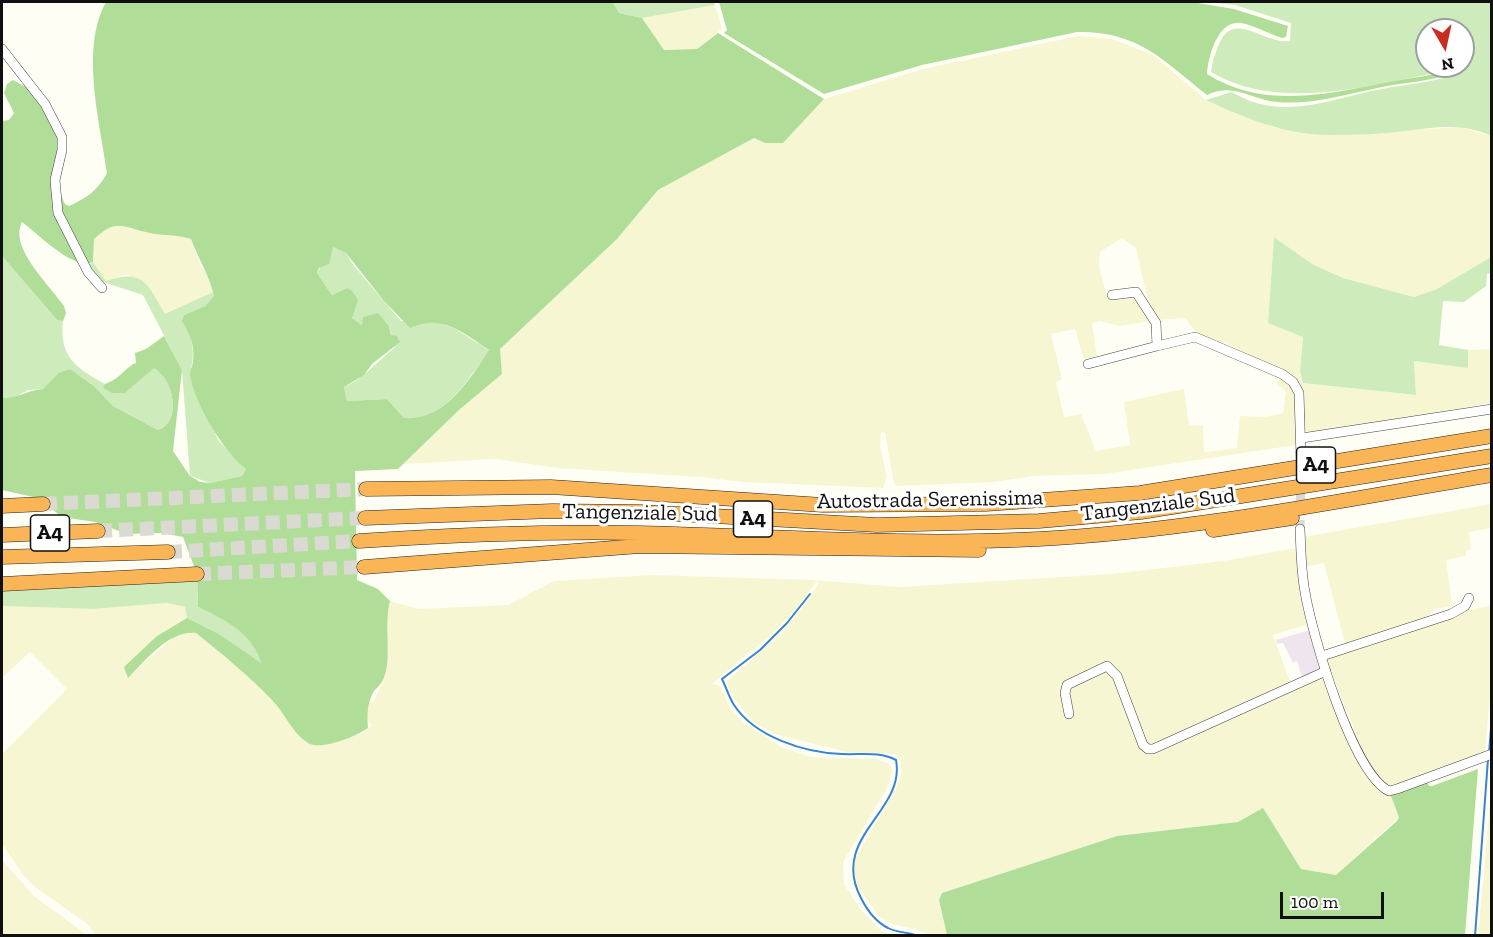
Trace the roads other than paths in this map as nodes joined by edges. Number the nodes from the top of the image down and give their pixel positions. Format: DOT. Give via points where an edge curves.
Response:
graph roads {
  1 [pos="2,50"];
  2 [pos="102,288"];
  3 [pos="1112,295"];
  4 [pos="1157,346"];
  5 [pos="1088,364"];
  6 [pos="1491,408"];
  7 [pos="1491,436"];
  8 [pos="1302,438"];
  9 [pos="1491,456"];
  10 [pos="1301,458"];
  11 [pos="1491,475"];
  12 [pos="1491,484"];
  13 [pos="366,489"];
  14 [pos="43,504"];
  15 [pos="2,506"];
  16 [pos="365,518"];
  17 [pos="1299,529"];
  18 [pos="98,531"];
  19 [pos="2,536"];
  20 [pos="360,541"];
  21 [pos="168,552"];
  22 [pos="2,557"];
  23 [pos="364,567"];
  24 [pos="197,574"];
  25 [pos="2,584"];
  26 [pos="1469,598"];
  27 [pos="1322,656"];
  28 [pos="1326,670"];
  29 [pos="1069,714"];
  30 [pos="1487,756"];
  1 -- 2 [label="street" via="45,105 62,137 55,180 58,213 88,272"];
  3 -- 4 [label="street" via="1136,292 1156,323"];
  4 -- 5 [label="street"];
  4 -- 8 [label="street" via="1195,337 1281,374 1293,382 1299,393"];
  6 -- 8 [label="street"];
  7 -- 13 [label="highway, Autostrada Serenissima / A4" via="1140,493 986,504 823,504 551,487"];
  8 -- 10 [label="street"];
  9 -- 16 [label="highway, Autostrada Serenissima / A4" via="1152,510 1039,521 877,525 552,511"];
  11 -- 20 [label="highway, Tangenziale Sud" via="1145,530 1040,539 926,542 565,532"];
  12 -- 23 [label="highway, Tangenziale Sud" via="1251,525 1041,548 937,552 640,546"];
  14 -- 15 [label="highway, A4"];
  17 -- 27 [label="street" via="1305,591"];
  18 -- 19 [label="highway, A4"];
  21 -- 22 [label="highway"];
  24 -- 25 [label="highway"];
  26 -- 27 [label="street" via="1465,606 1451,614"];
  27 -- 28 [label="street"];
  28 -- 29 [label="street" via="1153,749 1143,745 1117,676 1107,666 1067,685"];
  28 -- 30 [label="street" via="1354,745 1381,787 1397,789"];
}
